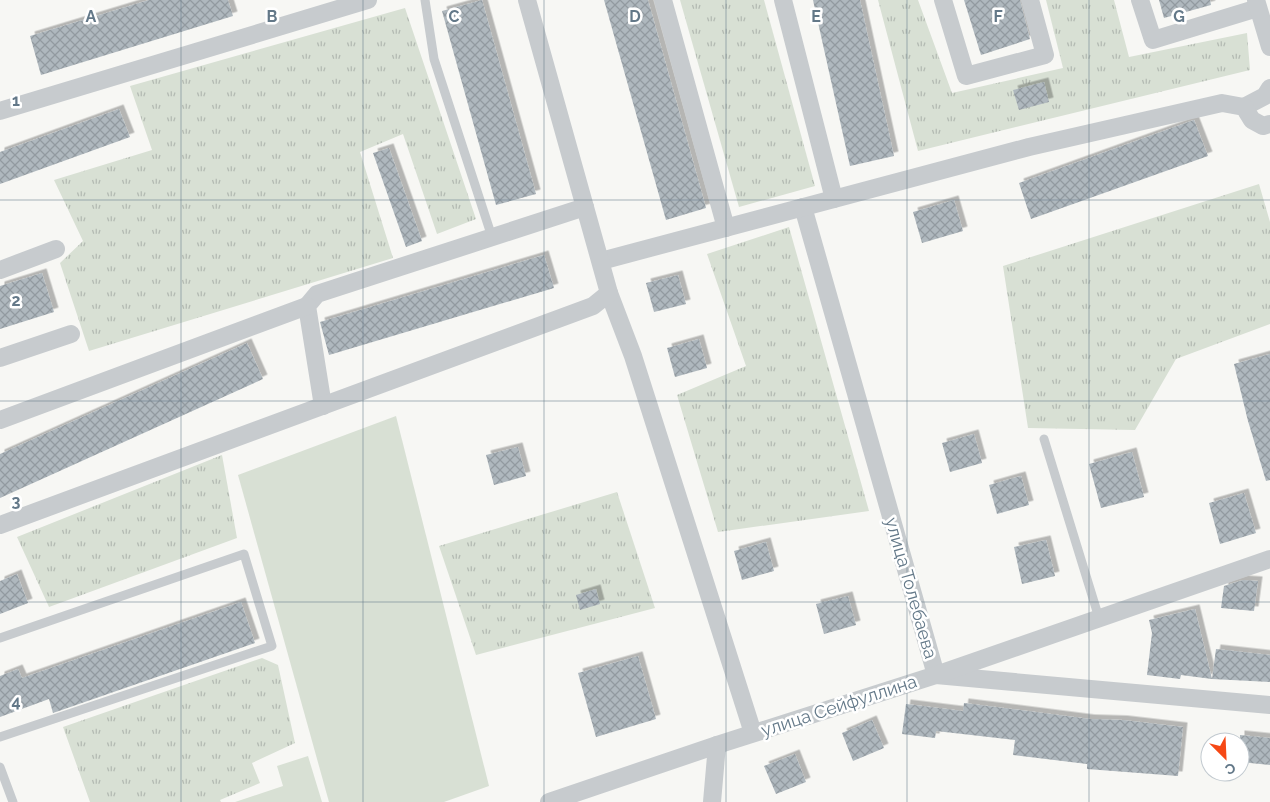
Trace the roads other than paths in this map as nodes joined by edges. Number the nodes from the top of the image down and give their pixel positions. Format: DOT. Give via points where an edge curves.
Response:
graph roads {
  1 [pos="368,0"];
  2 [pos="425,0"];
  3 [pos="526,0"];
  4 [pos="663,0"];
  5 [pos="783,0"];
  6 [pos="943,0"];
  7 [pos="1030,0"];
  8 [pos="1140,0"];
  9 [pos="1257,4"];
  10 [pos="1270,47"];
  11 [pos="1270,88"];
  12 [pos="1244,107"];
  13 [pos="0,111"];
  14 [pos="1270,124"];
  15 [pos="834,199"];
  16 [pos="585,207"];
  17 [pos="803,207"];
  18 [pos="726,228"];
  19 [pos="492,237"];
  20 [pos="56,249"];
  21 [pos="602,261"];
  22 [pos="0,270"];
  23 [pos="609,293"];
  24 [pos="308,306"];
  25 [pos="71,334"];
  26 [pos="0,358"];
  27 [pos="323,406"];
  28 [pos="0,420"];
  29 [pos="1044,439"];
  30 [pos="0,525"];
  31 [pos="1270,558"];
  32 [pos="1099,618"];
  33 [pos="0,638"];
  34 [pos="936,675"];
  35 [pos="1270,705"];
  36 [pos="753,733"];
  37 [pos="0,738"];
  38 [pos="717,745"];
  39 [pos="0,766"];
  40 [pos="13,802"];
  41 [pos="548,802"];
  42 [pos="712,802"];
  1 -- 13 [label="street"];
  2 -- 19 [label="lane" via="434,59"];
  3 -- 16 [label="street"];
  4 -- 18 [label="street"];
  5 -- 15 [label="street"];
  6 -- 7 [label="street" via="966,76 1045,55"];
  8 -- 9 [label="street" via="1153,40"];
  9 -- 10 [label="street"];
  11 -- 12 [label="street" via="1265,96"];
  12 -- 14 [label="street" via="1252,120 1263,126"];
  12 -- 15 [label="street" via="1222,103 1029,147"];
  15 -- 17 [label="street"];
  16 -- 19 [label="street"];
  16 -- 21 [label="street"];
  17 -- 18 [label="street"];
  17 -- 34 [label="street, улица Толебаева"];
  18 -- 21 [label="street"];
  19 -- 24 [label="street" via="317,294"];
  20 -- 22 [label="street"];
  21 -- 23 [label="street"];
  23 -- 27 [label="street" via="593,306"];
  23 -- 36 [label="street" via="633,356"];
  24 -- 27 [label="street"];
  24 -- 28 [label="street"];
  25 -- 26 [label="street"];
  27 -- 30 [label="street"];
  29 -- 32 [label="lane"];
  31 -- 32 [label="street, улица Сейфуллина"];
  32 -- 34 [label="street, улица Сейфуллина"];
  33 -- 37 [label="lane" via="244,554 272,646"];
  34 -- 35 [label="street, улица Толебаева"];
  34 -- 36 [label="street, улица Сейфуллина"];
  36 -- 38 [label="street, улица Сейфуллина"];
  38 -- 41 [label="street, улица Сейфуллина"];
  38 -- 42 [label="street"];
  39 -- 40 [label="lane"];
}
